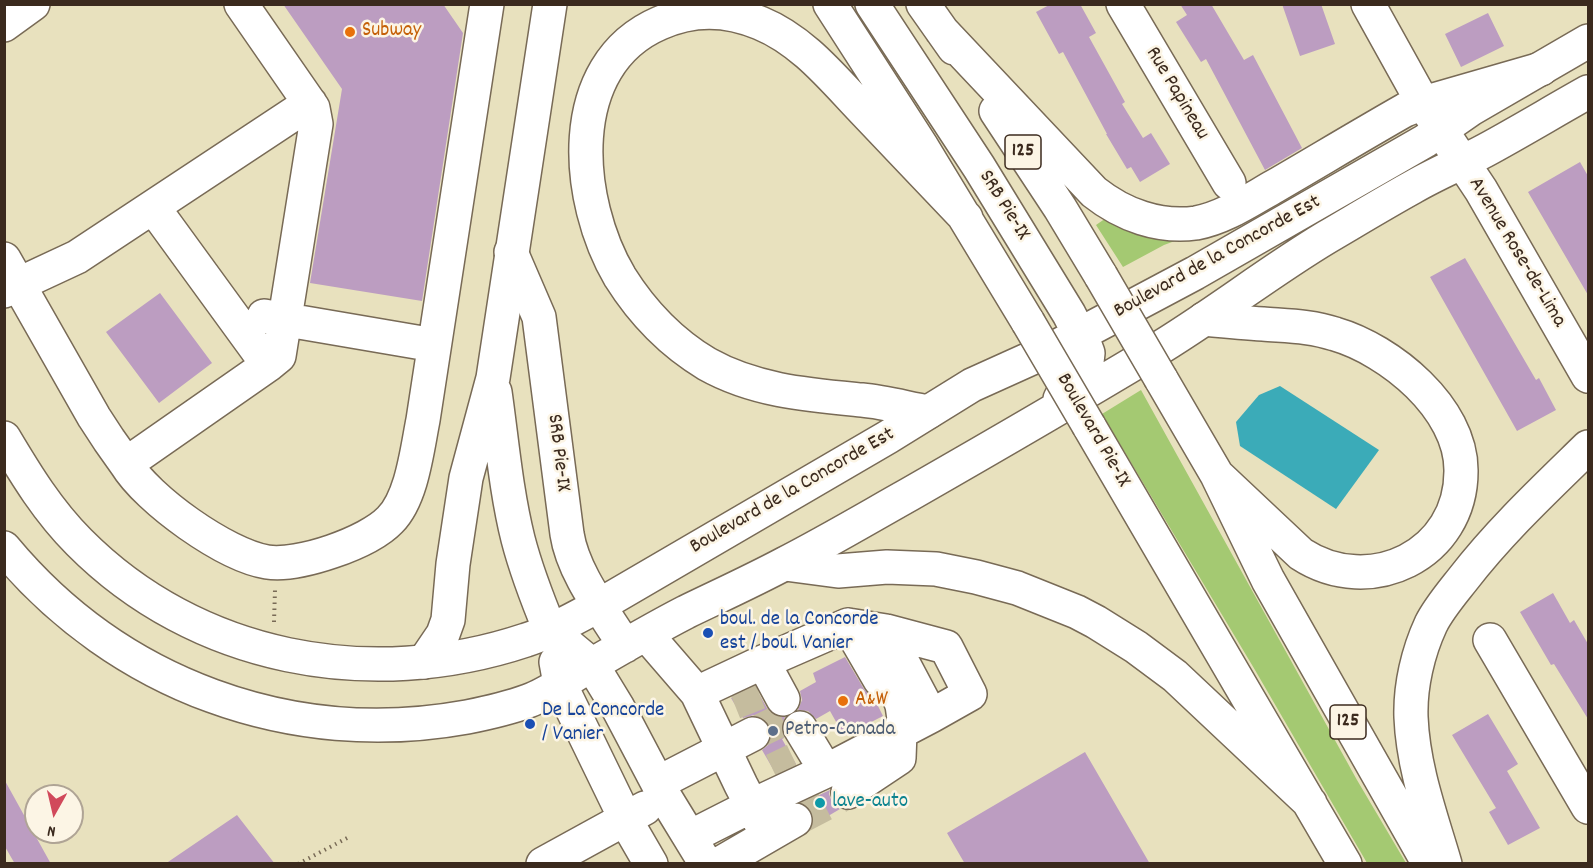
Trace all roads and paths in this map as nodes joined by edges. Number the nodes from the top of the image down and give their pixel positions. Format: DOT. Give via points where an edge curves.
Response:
graph roads {
  1 [pos="33,4"];
  2 [pos="241,4"];
  3 [pos="487,4"];
  4 [pos="550,4"];
  5 [pos="830,4"];
  6 [pos="872,4"];
  7 [pos="923,4"];
  8 [pos="1123,4"];
  9 [pos="1368,4"];
  10 [pos="4,25"];
  11 [pos="942,31"];
  12 [pos="1588,41"];
  13 [pos="1541,69"];
  14 [pos="1588,92"];
  15 [pos="310,103"];
  16 [pos="1423,103"];
  17 [pos="1440,131"];
  18 [pos="1462,163"];
  19 [pos="1229,183"];
  20 [pos="153,207"];
  21 [pos="966,218"];
  22 [pos="511,252"];
  23 [pos="9,278"];
  24 [pos="228,310"];
  25 [pos="1204,319"];
  26 [pos="284,320"];
  27 [pos="1080,334"];
  28 [pos="434,345"];
  29 [pos="268,364"];
  30 [pos="1588,376"];
  31 [pos="493,378"];
  32 [pos="1053,411"];
  33 [pos="928,412"];
  34 [pos="4,438"];
  35 [pos="1588,447"];
  36 [pos="126,464"];
  37 [pos="1216,475"];
  38 [pos="4,548"];
  39 [pos="785,564"];
  40 [pos="274,603"];
  41 [pos="600,605"];
  42 [pos="848,625"];
  43 [pos="274,629"];
  44 [pos="550,630"];
  45 [pos="886,631"];
  46 [pos="635,640"];
  47 [pos="1490,640"];
  48 [pos="424,662"];
  49 [pos="592,665"];
  50 [pos="560,684"];
  51 [pos="746,693"];
  52 [pos="931,716"];
  53 [pos="900,732"];
  54 [pos="753,734"];
  55 [pos="724,750"];
  56 [pos="809,762"];
  57 [pos="662,790"];
  58 [pos="746,796"];
  59 [pos="1310,803"];
  60 [pos="1588,807"];
  61 [pos="626,819"];
  62 [pos="349,837"];
  63 [pos="698,850"];
  64 [pos="298,864"];
  65 [pos="543,864"];
  66 [pos="651,864"];
  67 [pos="719,864"];
  68 [pos="1345,864"];
  69 [pos="1429,864"];
  70 [pos="1445,864"];
  1 -- 10 [label="main road"];
  2 -- 15 [label="main road"];
  3 -- 28 [label="main road"];
  4 -- 22 [label="main road"];
  5 -- 21 [label="main road, Boulevard Pie-IX"];
  6 -- 27 [label="main road, SRB Pie-IX" via="979,167"];
  7 -- 11 [label="main road, 125"];
  8 -- 19 [label="main road, Rue Papineau"];
  9 -- 16 [label="main road"];
  11 -- 16 [label="main road" via="1094,192 1121,210 1163,223 1196,223 1224,214 1395,115"];
  11 -- 37 [label="main road, 125, bridge" via="1060,208"];
  12 -- 13 [label="main road, Boulevard de la Concorde Est"];
  13 -- 16 [label="main road"];
  13 -- 17 [label="main road, Boulevard de la Concorde Est"];
  14 -- 18 [label="main road, Boulevard de la Concorde Est"];
  15 -- 20 [label="main road"];
  15 -- 26 [label="main road" via="316,124"];
  16 -- 17 [label="main road, Avenue Rose-de-Lima"];
  17 -- 18 [label="main road, Avenue Rose-de-Lima"];
  17 -- 27 [label="main road, Boulevard de la Concorde Est" via="1195,273"];
  18 -- 25 [label="main road, Boulevard de la Concorde Est" via="1325,238"];
  18 -- 30 [label="main road, Avenue Rose-de-Lima"];
  20 -- 23 [label="main road" via="77,257"];
  20 -- 24 [label="main road"];
  21 -- 33 [label="main road" via="803,50 770,28 744,18 719,12 694,13 654,25 614,58 594,96 585,156 593,210 619,275 660,328 709,364 776,390"];
  21 -- 59 [label="main road, Boulevard Pie-IX, bridge"];
  22 -- 31 [label="main road"];
  22 -- 41 [label="main road, SRB Pie-IX" via="539,316 570,548"];
  23 -- 36 [label="main road"];
  24 -- 26 [label="main road"];
  24 -- 29 [label="main road"];
  25 -- 32 [label="main road, Boulevard de la Concorde Est"];
  25 -- 37 [label="main road" via="1306,327 1336,334 1378,353 1406,373 1433,402 1453,436 1461,470 1458,498 1451,516 1427,548 1391,568 1359,573 1324,566 1301,554"];
  26 -- 28 [label="main road"];
  26 -- 29 [label="main road" via="279,356"];
  27 -- 32 [label="main road, SRB Pie-IX" via="1088,362 1071,378"];
  27 -- 33 [label="main road, Boulevard de la Concorde Est" via="972,385"];
  28 -- 36 [label="main road" via="416,454 398,510 377,529 330,552 275,563 242,554 166,506"];
  29 -- 36 [label="main road"];
  31 -- 44 [label="main road" via="518,538"];
  31 -- 48 [label="main road" via="466,478 448,620"];
  32 -- 39 [label="main road, Boulevard de la Concorde Est"];
  33 -- 41 [label="main road, Boulevard de la Concorde Est"];
  34 -- 48 [label="main road, Boulevard de la Concorde Est" via="45,503 78,541 114,573 174,613 242,644 289,656 336,663"];
  35 -- 70 [label="main road" via="1480,558 1436,616 1422,648 1414,685 1412,730 1424,792"];
  37 -- 69 [label="main road, 125" via="1268,580"];
  38 -- 50 [label="main road, Boulevard de la Concorde Est" via="64,609 123,653 198,690 261,711 333,724 426,723 504,708"];
  39 -- 46 [label="main road, Boulevard de la Concorde Est"];
  39 -- 59 [label="main road" via="838,571 936,569 1017,588 1077,612 1136,646 1175,676"];
  40 -- 43 [label="path"];
  41 -- 44 [label="main road, Boulevard de la Concorde Est"];
  41 -- 46 [label="main road, SRB Pie-IX"];
  42 -- 45 [label="main road"];
  42 -- 51 [label="main road"];
  42 -- 53 [label="main road" via="880,680 897,692 904,718"];
  44 -- 48 [label="main road, Boulevard de la Concorde Est" via="511,645"];
  44 -- 49 [label="main road"];
  44 -- 50 [label="main road"];
  45 -- 52 [label="main road"];
  45 -- 52 [label="main road" via="946,647 970,694"];
  46 -- 49 [label="main road, Boulevard de la Concorde Est"];
  46 -- 51 [label="main road, SRB Pie-IX"];
  47 -- 60 [label="main road"];
  49 -- 50 [label="main road, Boulevard de la Concorde Est"];
  49 -- 57 [label="main road"];
  50 -- 61 [label="main road"];
  51 -- 55 [label="main road, SRB Pie-IX"];
  52 -- 53 [label="main road"];
  53 -- 56 [label="main road" via="899,758"];
  54 -- 55 [label="main road"];
  55 -- 57 [label="main road"];
  55 -- 58 [label="main road, SRB Pie-IX"];
  56 -- 58 [label="main road"];
  56 -- 58 [label="main road"];
  57 -- 61 [label="main road"];
  57 -- 63 [label="main road"];
  58 -- 63 [label="main road"];
  58 -- 67 [label="main road, SRB Pie-IX" via="781,827"];
  59 -- 68 [label="main road, Boulevard Pie-IX"];
  61 -- 65 [label="main road"];
  61 -- 66 [label="main road"];
  62 -- 64 [label="path"];
}
